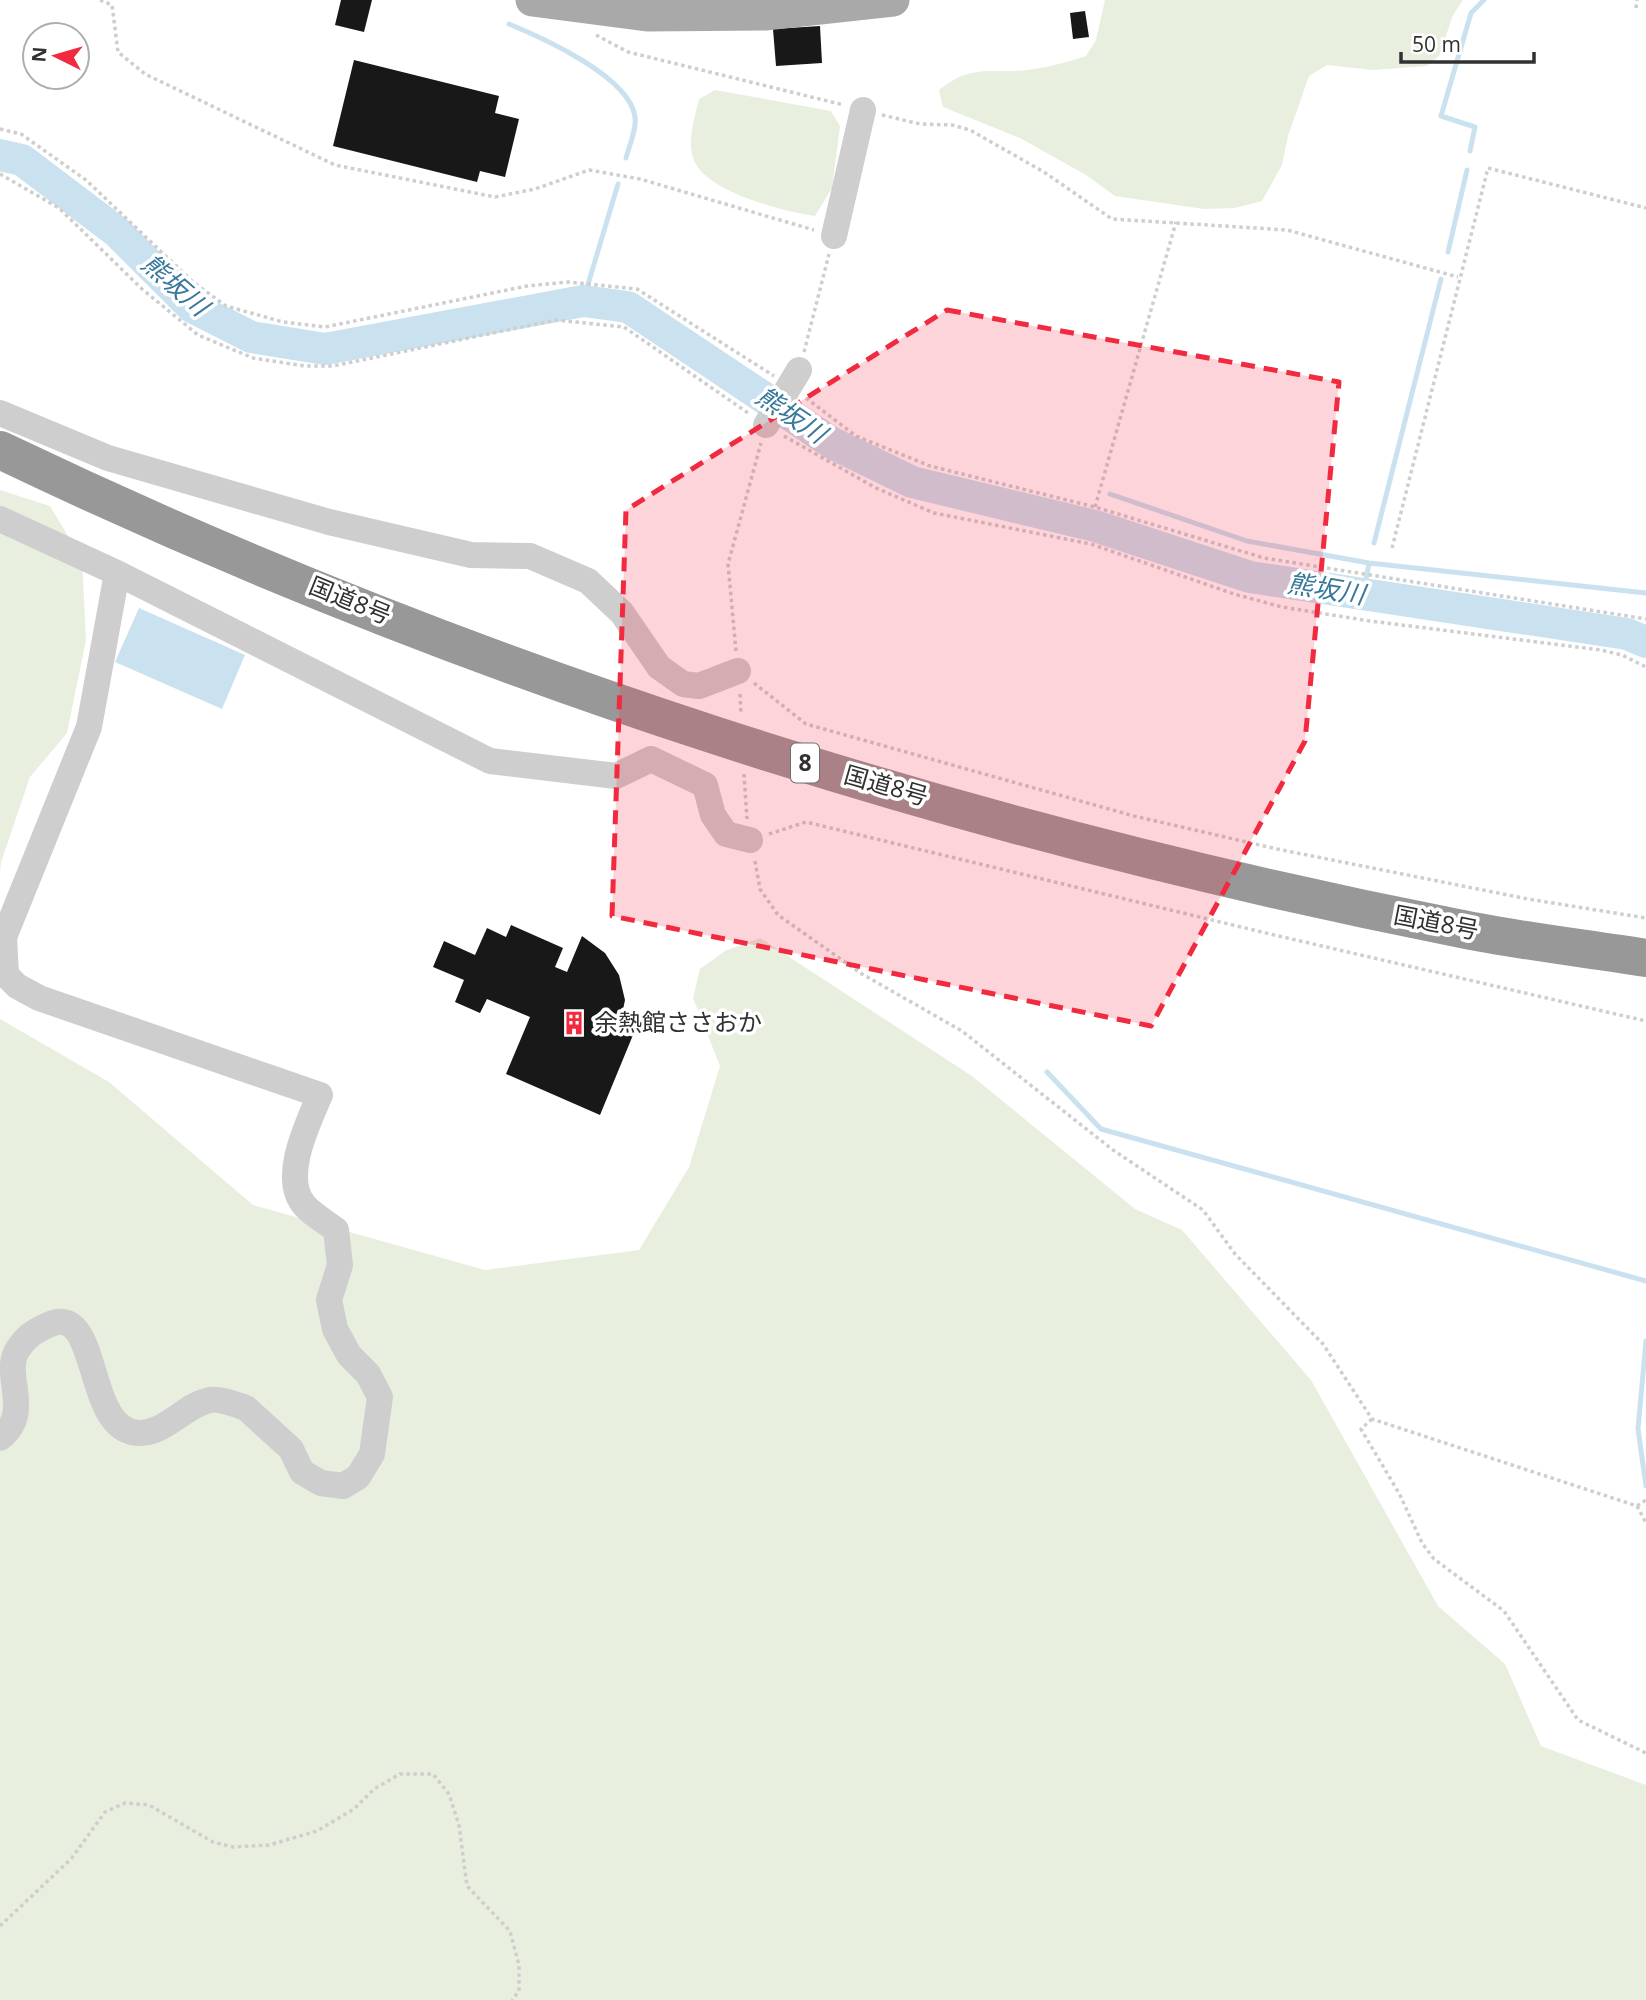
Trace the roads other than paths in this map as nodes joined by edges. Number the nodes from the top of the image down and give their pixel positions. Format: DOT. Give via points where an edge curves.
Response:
graph roads {
  1 [pos="532,0"];
  2 [pos="893,0"];
  3 [pos="863,110"];
  4 [pos="834,236"];
  5 [pos="795,379"];
  6 [pos="0,413"];
  7 [pos="766,425"];
  8 [pos="0,450"];
  9 [pos="0,519"];
  10 [pos="117,573"];
  11 [pos="738,671"];
  12 [pos="750,840"];
  13 [pos="1646,958"];
  14 [pos="0,1438"];
  1 -- 2 [label="main road" via="648,15 765,14"];
  3 -- 4 [label="street"];
  5 -- 7 [label="street"];
  6 -- 11 [label="street" via="108,458 329,522 471,555 530,556 588,581 622,613 659,667 683,684 699,686"];
  8 -- 13 [label="highway, 国道8号 / 8" via="135,515 429,632 744,746 1149,861 1460,929"];
  9 -- 10 [label="street"];
  10 -- 12 [label="street" via="490,761 616,776 651,759 705,785 713,815 726,834"];
  10 -- 14 [label="street" via="89,727 4,937 6,975 39,998 320,1095 298,1150 296,1191 304,1205 336,1230 340,1265 329,1300 335,1329 380,1397 372,1454 358,1477 334,1486 302,1472 291,1449 237,1405 210,1400 152,1430 131,1432 113,1418 99,1396 90,1353 79,1331 51,1323 27,1335 15,1354 17,1411 9,1431"];
}
